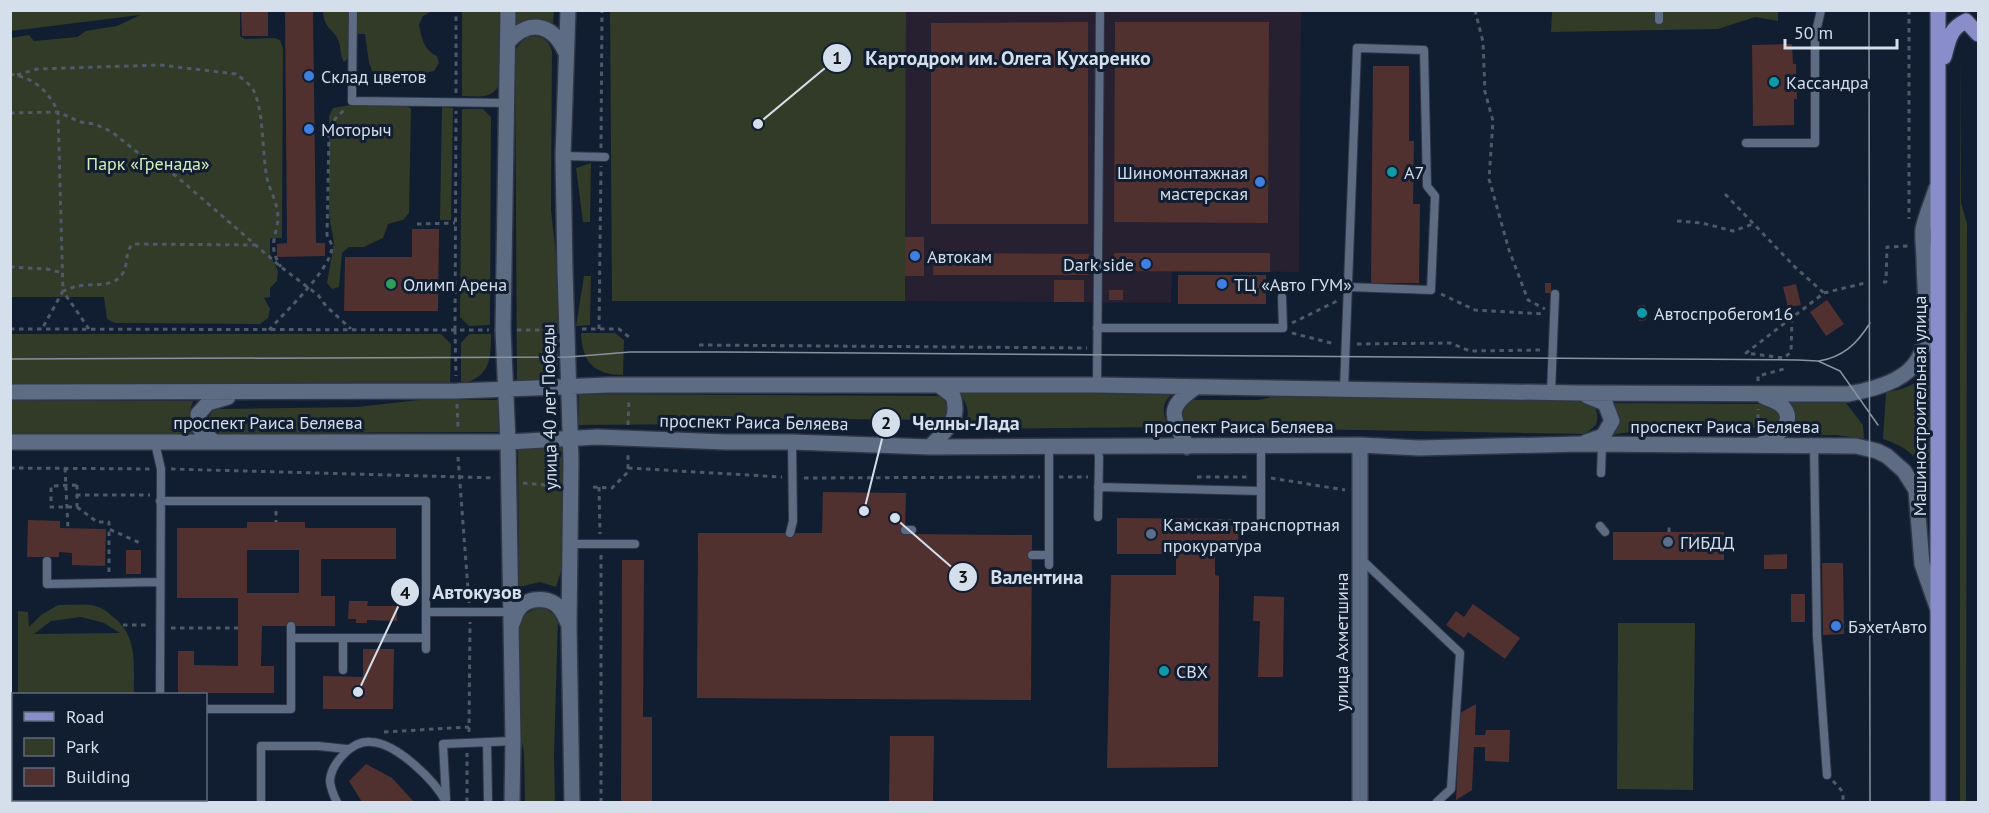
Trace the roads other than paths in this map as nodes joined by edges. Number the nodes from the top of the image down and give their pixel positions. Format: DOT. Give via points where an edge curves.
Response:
graph roads {
  1 [pos="353,10"];
  2 [pos="508,10"];
  3 [pos="568,10"];
  4 [pos="1100,10"];
  5 [pos="1659,10"];
  6 [pos="1821,10"];
  7 [pos="1938,10"];
  8 [pos="1659,20"];
  9 [pos="1978,34"];
  10 [pos="508,42"];
  11 [pos="566,53"];
  12 [pos="1938,74"];
  13 [pos="508,103"];
  14 [pos="1746,143"];
  15 [pos="564,156"];
  16 [pos="603,157"];
  17 [pos="1938,183"];
  18 [pos="1348,292"];
  19 [pos="1555,294"];
  20 [pos="1282,297"];
  21 [pos="1097,328"];
  22 [pos="940,386"];
  23 [pos="1097,386"];
  24 [pos="1196,387"];
  25 [pos="569,388"];
  26 [pos="1344,389"];
  27 [pos="506,390"];
  28 [pos="10,392"];
  29 [pos="1551,392"];
  30 [pos="245,393"];
  31 [pos="1578,393"];
  32 [pos="1758,394"];
  33 [pos="570,438"];
  34 [pos="213,441"];
  35 [pos="10,442"];
  36 [pos="508,442"];
  37 [pos="792,442"];
  38 [pos="155,443"];
  39 [pos="1580,444"];
  40 [pos="1049,445"];
  41 [pos="1360,445"];
  42 [pos="1602,445"];
  43 [pos="1814,445"];
  44 [pos="1097,446"];
  45 [pos="1757,446"];
  46 [pos="930,447"];
  47 [pos="1187,447"];
  48 [pos="1261,447"];
  49 [pos="1601,473"];
  50 [pos="1098,488"];
  51 [pos="1261,491"];
  52 [pos="160,498"];
  53 [pos="1098,518"];
  54 [pos="1262,519"];
  55 [pos="794,533"];
  56 [pos="571,544"];
  57 [pos="635,544"];
  58 [pos="1032,555"];
  59 [pos="1049,555"];
  60 [pos="1360,558"];
  61 [pos="47,561"];
  62 [pos="1049,565"];
  63 [pos="160,582"];
  64 [pos="1938,610"];
  65 [pos="426,612"];
  66 [pos="510,612"];
  67 [pos="291,626"];
  68 [pos="569,626"];
  69 [pos="510,629"];
  70 [pos="291,638"];
  71 [pos="343,638"];
  72 [pos="426,638"];
  73 [pos="426,649"];
  74 [pos="344,670"];
  75 [pos="160,693"];
  76 [pos="207,709"];
  77 [pos="513,741"];
  78 [pos="487,742"];
  79 [pos="347,748"];
  80 [pos="1827,775"];
  81 [pos="261,802"];
  82 [pos="337,802"];
  83 [pos="446,802"];
  84 [pos="488,802"];
  85 [pos="512,802"];
  86 [pos="572,802"];
  87 [pos="1360,802"];
  88 [pos="1437,802"];
  89 [pos="1938,802"];
  1 -- 13 [label="lane" via="352,101"];
  2 -- 10 [label="street"];
  3 -- 11 [label="street, улица 40 лет Победы"];
  4 -- 21 [label="lane"];
  5 -- 8 [label="lane"];
  6 -- 14 [label="lane" via="1815,36 1815,142"];
  7 -- 12 [label="main road, Машиностроительная улица"];
  9 -- 12 [label="main road" via="1966,21 1956,26"];
  10 -- 11 [label="street" via="517,32 536,26 554,36"];
  10 -- 13 [label="street"];
  11 -- 15 [label="street, улица 40 лет Победы"];
  12 -- 17 [label="main road, Машиностроительная улица"];
  13 -- 27 [label="street" via="503,330"];
  15 -- 16 [label="lane"];
  15 -- 25 [label="street, улица 40 лет Победы"];
  17 -- 32 [label="street, проспект Раиса Беляева" via="1923,229 1923,353 1912,369 1878,387 1848,394"];
  17 -- 64 [label="main road, Машиностроительная улица"];
  18 -- 18 [label="lane" via="1357,48 1424,50 1427,186 1435,196 1431,290"];
  18 -- 26 [label="lane"];
  19 -- 29 [label="lane"];
  20 -- 21 [label="lane" via="1283,328"];
  21 -- 23 [label="lane"];
  22 -- 23 [label="street, проспект Раиса Беляева"];
  22 -- 25 [label="street, проспект Раиса Беляева"];
  22 -- 46 [label="street" via="953,396 955,419"];
  23 -- 24 [label="street, проспект Раиса Беляева"];
  24 -- 26 [label="street, проспект Раиса Беляева"];
  24 -- 47 [label="street" via="1175,406 1173,418"];
  25 -- 27 [label="street, проспект Раиса Беляева"];
  25 -- 33 [label="street, улица 40 лет Победы"];
  26 -- 29 [label="street, проспект Раиса Беляева"];
  27 -- 30 [label="street, проспект Раиса Беляева"];
  27 -- 36 [label="street"];
  28 -- 30 [label="street, проспект Раиса Беляева"];
  29 -- 31 [label="street, проспект Раиса Беляева"];
  30 -- 34 [label="street" via="208,403 198,414 200,429"];
  31 -- 32 [label="street, проспект Раиса Беляева"];
  31 -- 39 [label="street" via="1605,403 1612,421 1603,436"];
  32 -- 45 [label="street" via="1780,405 1787,413 1787,421 1777,436"];
  33 -- 36 [label="street, проспект Раиса Беляева"];
  33 -- 37 [label="street, проспект Раиса Беляева"];
  33 -- 56 [label="street, улица 40 лет Победы"];
  34 -- 36 [label="street, проспект Раиса Беляева"];
  34 -- 38 [label="street, проспект Раиса Беляева"];
  35 -- 38 [label="street, проспект Раиса Беляева"];
  36 -- 66 [label="street"];
  37 -- 46 [label="street, проспект Раиса Беляева"];
  37 -- 55 [label="lane"];
  38 -- 52 [label="lane"];
  39 -- 41 [label="street, проспект Раиса Беляева" via="1419,448"];
  39 -- 42 [label="street, проспект Раиса Беляева"];
  40 -- 44 [label="street, проспект Раиса Беляева"];
  40 -- 46 [label="street, проспект Раиса Беляева"];
  40 -- 59 [label="lane"];
  41 -- 48 [label="street, проспект Раиса Беляева"];
  41 -- 60 [label="street, улица Ахметшина"];
  42 -- 45 [label="street, проспект Раиса Беляева"];
  42 -- 49 [label="lane"];
  43 -- 45 [label="street, проспект Раиса Беляева" via="1776,451"];
  43 -- 64 [label="street, проспект Раиса Беляева" via="1877,451 1904,471 1916,490 1922,564"];
  43 -- 80 [label="lane" via="1817,636"];
  44 -- 47 [label="street, проспект Раиса Беляева"];
  44 -- 50 [label="lane"];
  47 -- 48 [label="street, проспект Раиса Беляева"];
  48 -- 51 [label="lane"];
  50 -- 51 [label="lane"];
  50 -- 53 [label="lane"];
  51 -- 54 [label="lane"];
  52 -- 63 [label="lane"];
  52 -- 65 [label="lane" via="426,501"];
  56 -- 57 [label="lane"];
  56 -- 68 [label="street, улица 40 лет Победы"];
  58 -- 59 [label="lane"];
  59 -- 62 [label="lane"];
  60 -- 87 [label="street, улица Ахметшина"];
  60 -- 88 [label="lane" via="1460,653 1451,789"];
  61 -- 63 [label="lane" via="47,584"];
  63 -- 75 [label="lane"];
  64 -- 89 [label="main road, Машиностроительная улица"];
  65 -- 66 [label="lane"];
  65 -- 72 [label="lane"];
  66 -- 69 [label="street"];
  67 -- 70 [label="lane"];
  68 -- 69 [label="street" via="561,609 542,599 528,601 518,609"];
  68 -- 86 [label="street, улица 40 лет Победы"];
  69 -- 77 [label="street"];
  70 -- 71 [label="lane"];
  70 -- 76 [label="lane" via="291,709"];
  71 -- 72 [label="lane"];
  71 -- 74 [label="lane"];
  72 -- 73 [label="lane"];
  77 -- 78 [label="lane"];
  77 -- 85 [label="street"];
  78 -- 83 [label="lane" via="443,744"];
  78 -- 84 [label="lane"];
  79 -- 81 [label="lane" via="261,746"];
  79 -- 82 [label="lane" via="330,780"];
  79 -- 83 [label="lane" via="369,741 384,744 439,790"];
}
